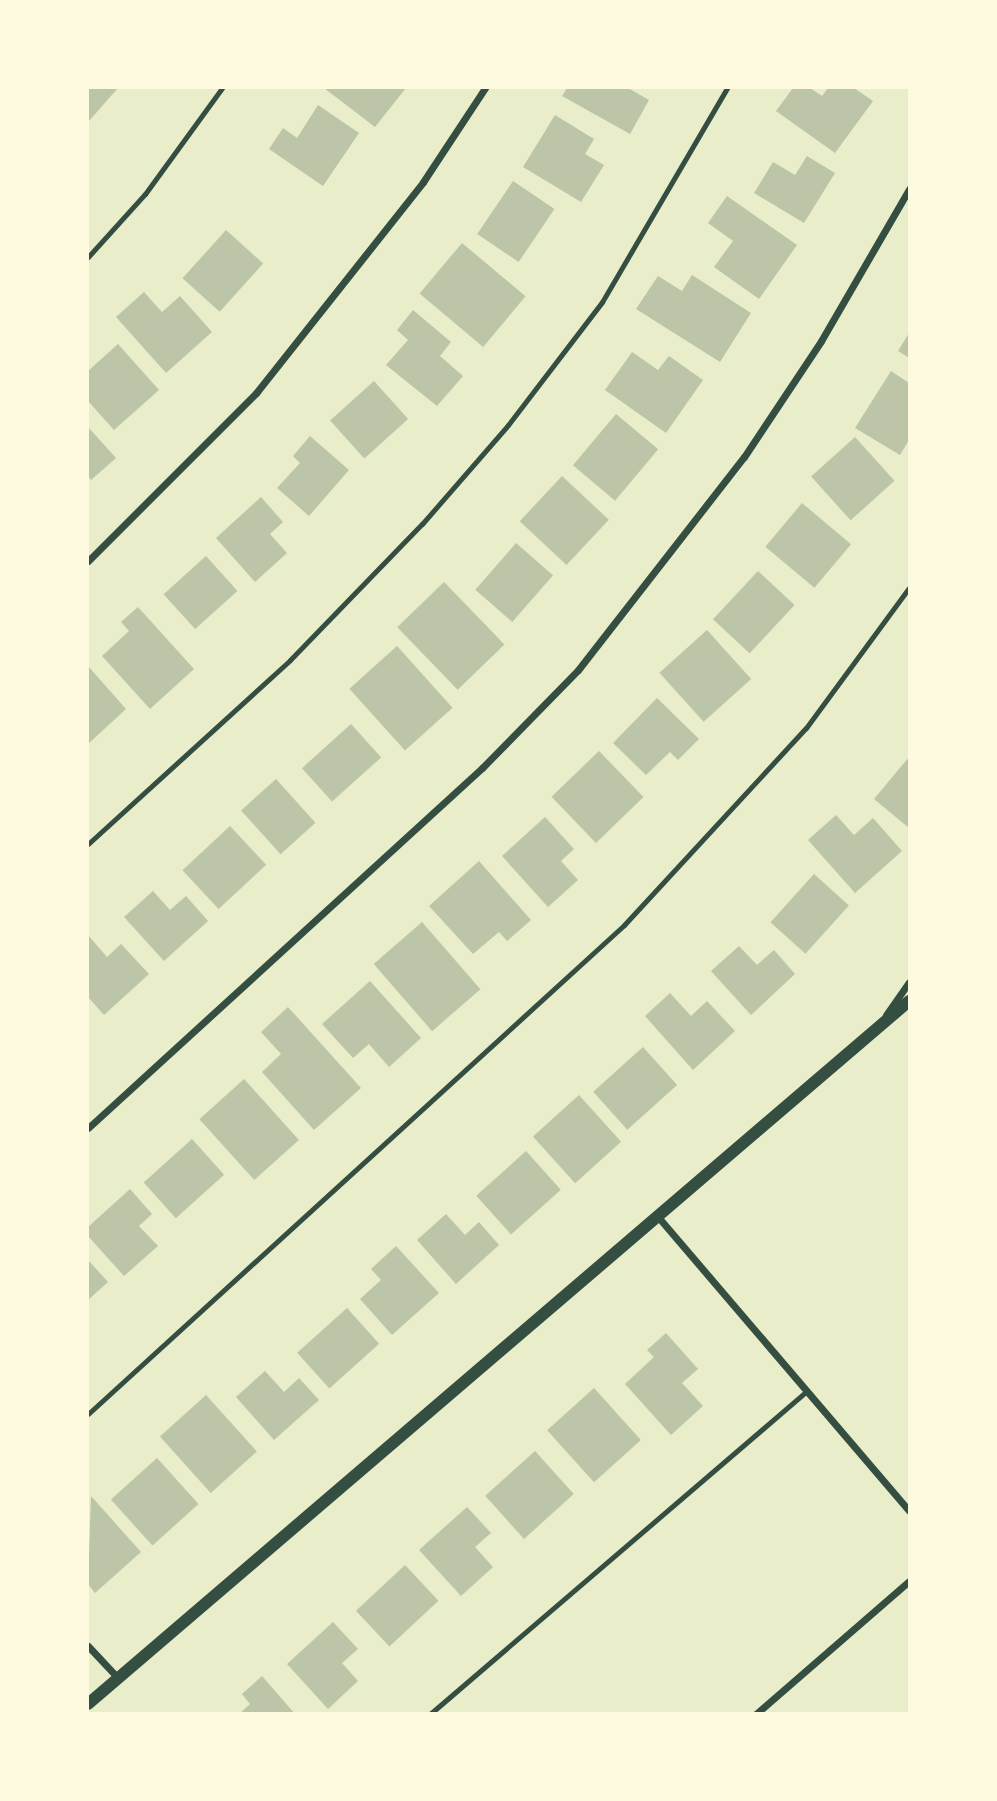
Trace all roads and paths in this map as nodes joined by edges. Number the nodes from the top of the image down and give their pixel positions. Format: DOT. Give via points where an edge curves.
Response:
graph roads {
  1 [pos="222,88"];
  2 [pos="485,88"];
  3 [pos="727,88"];
  4 [pos="909,189"];
  5 [pos="88,257"];
  6 [pos="88,561"];
  7 [pos="909,588"];
  8 [pos="88,844"];
  9 [pos="909,982"];
  10 [pos="909,1001"];
  11 [pos="876,1029"];
  12 [pos="88,1128"];
  13 [pos="659,1218"];
  14 [pos="807,1391"];
  15 [pos="88,1414"];
  16 [pos="909,1511"];
  17 [pos="909,1581"];
  18 [pos="88,1646"];
  19 [pos="118,1678"];
  20 [pos="88,1704"];
  21 [pos="430,1713"];
  22 [pos="756,1713"];
  1 -- 5 [label="lane" via="145,194"];
  2 -- 6 [label="street" via="423,182 256,393"];
  3 -- 8 [label="lane" via="602,302 508,425 422,524 290,660"];
  4 -- 12 [label="street" via="821,341 744,457 578,670 482,768"];
  7 -- 15 [label="lane" via="806,728 624,925"];
  9 -- 11 [label="street"];
  10 -- 11 [label="street"];
  11 -- 13 [label="street"];
  13 -- 14 [label="street"];
  13 -- 19 [label="street"];
  14 -- 16 [label="street"];
  14 -- 21 [label="lane"];
  17 -- 22 [label="street"];
  18 -- 19 [label="street"];
  19 -- 20 [label="street"];
}
